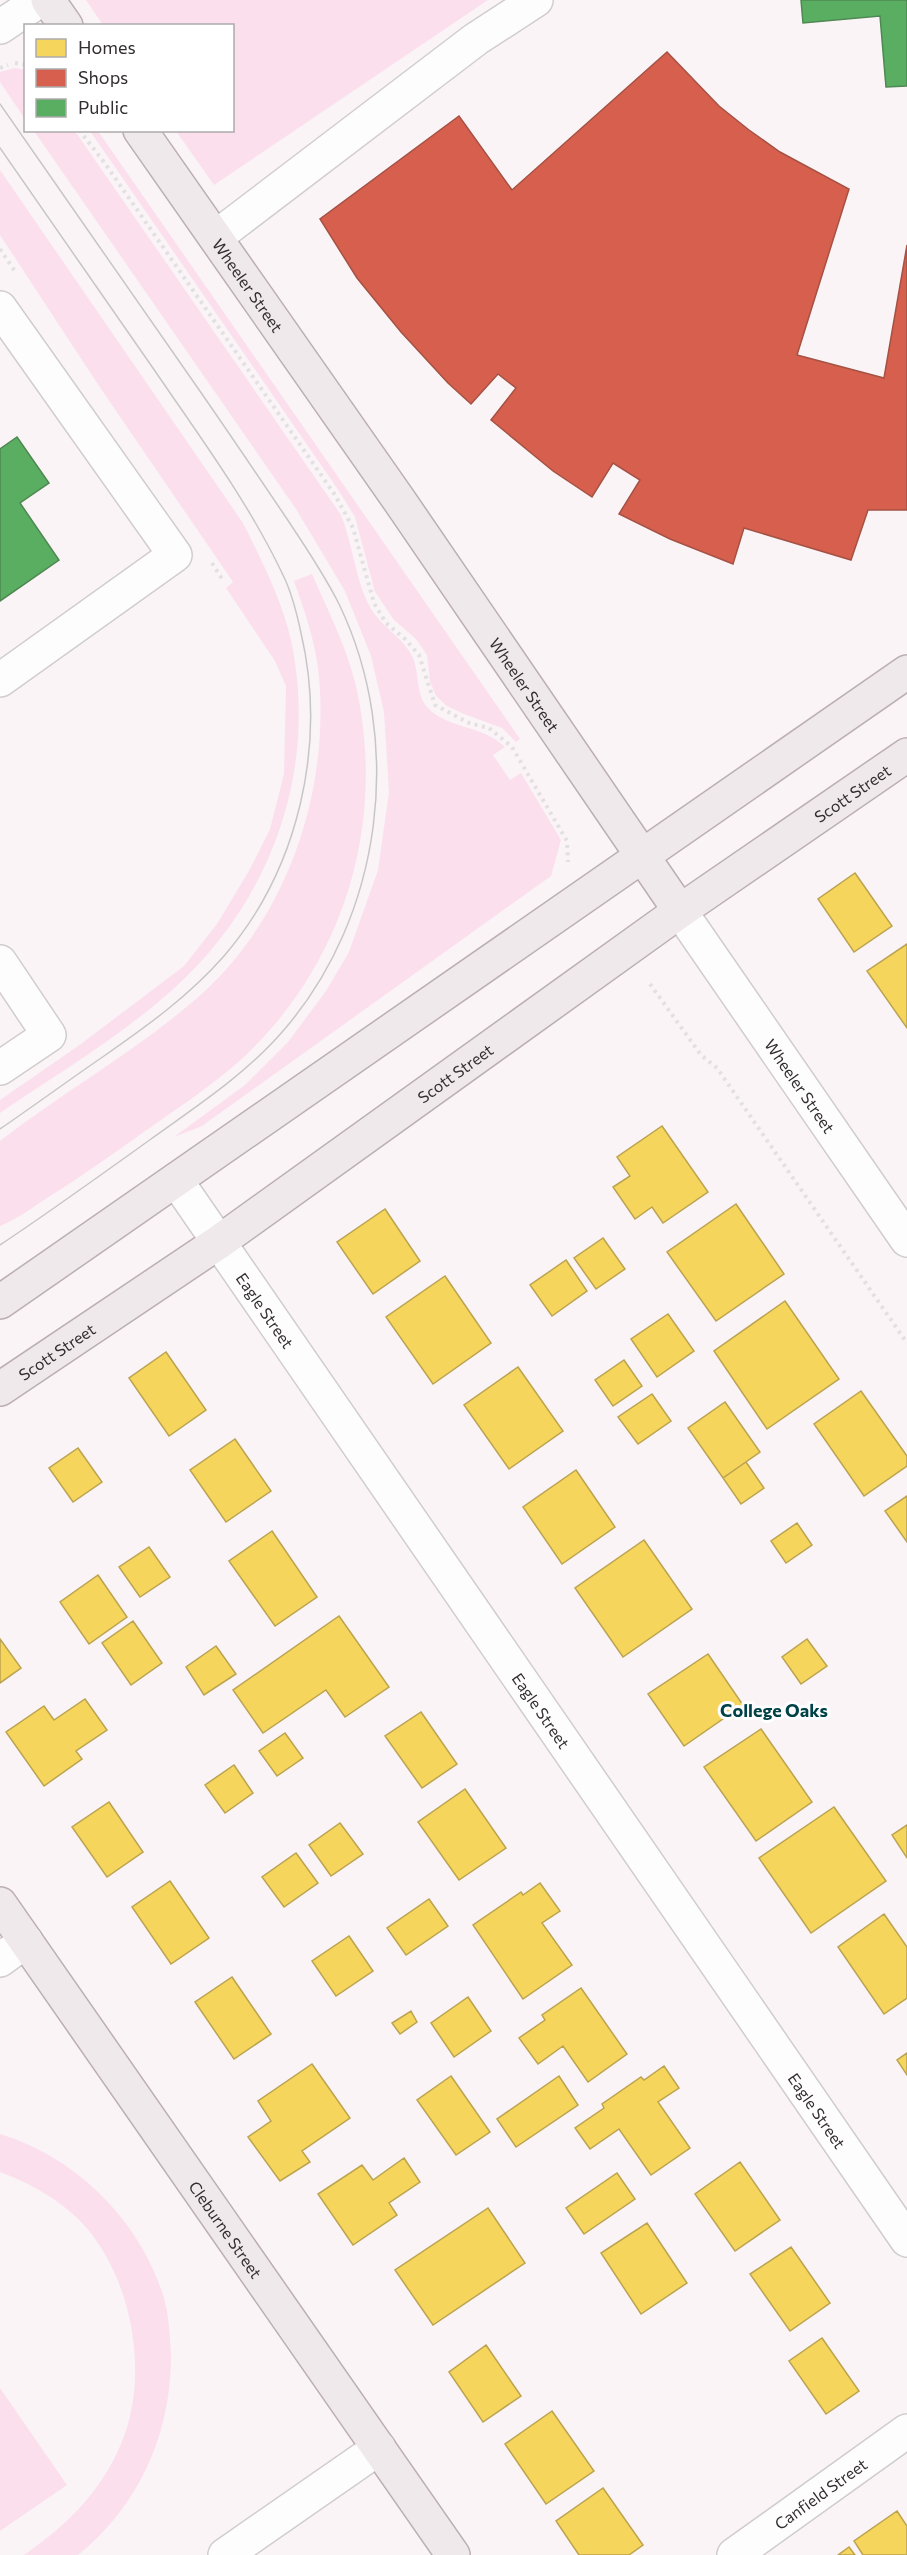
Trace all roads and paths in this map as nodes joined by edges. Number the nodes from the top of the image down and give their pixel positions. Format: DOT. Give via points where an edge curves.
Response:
graph roads {
  1 [pos="40,0"];
  2 [pos="48,0"];
  3 [pos="536,0"];
  4 [pos="65,24"];
  5 [pos="0,27"];
  6 [pos="81,132"];
  7 [pos="141,132"];
  8 [pos="216,237"];
  9 [pos="0,308"];
  10 [pos="907,672"];
  11 [pos="0,680"];
  12 [pos="907,754"];
  13 [pos="642,855"];
  14 [pos="568,866"];
  15 [pos="680,911"];
  16 [pos="0,962"];
  17 [pos="650,984"];
  18 [pos="0,1068"];
  19 [pos="176,1180"];
  20 [pos="907,1240"];
  21 [pos="219,1242"];
  22 [pos="0,1302"];
  23 [pos="907,1343"];
  24 [pos="0,1389"];
  25 [pos="0,1904"];
  26 [pos="13,1951"];
  27 [pos="907,2240"];
  28 [pos="907,2431"];
  29 [pos="379,2448"];
  30 [pos="225,2555"];
  31 [pos="453,2555"];
  32 [pos="734,2555"];
  1 -- 5 [label="street"];
  2 -- 4 [label="main road"];
  3 -- 8 [label="street" via="476,39"];
  6 -- 14 [label="path" via="335,495 353,528 374,603 386,623 418,655 435,705 469,723 489,728 512,747 567,841"];
  7 -- 8 [label="main road, Wheeler Street"];
  8 -- 13 [label="main road, Wheeler Street"];
  9 -- 11 [label="street" via="175,555"];
  10 -- 13 [label="main road"];
  12 -- 15 [label="main road, Scott Street"];
  13 -- 15 [label="main road, Wheeler Street"];
  13 -- 19 [label="main road"];
  15 -- 20 [label="street, Wheeler Street"];
  15 -- 21 [label="main road, Scott Street"];
  16 -- 18 [label="street" via="50,1035"];
  17 -- 23 [label="path" via="701,1055 717,1068"];
  19 -- 21 [label="street, Eagle Street"];
  19 -- 22 [label="main road"];
  21 -- 24 [label="main road, Scott Street"];
  21 -- 27 [label="street, Eagle Street"];
  25 -- 26 [label="main road, Cleburne Street"];
  26 -- 29 [label="main road, Cleburne Street"];
  28 -- 32 [label="street, Canfield Street"];
  29 -- 30 [label="street"];
  29 -- 31 [label="main road, Cleburne Street"];
}
